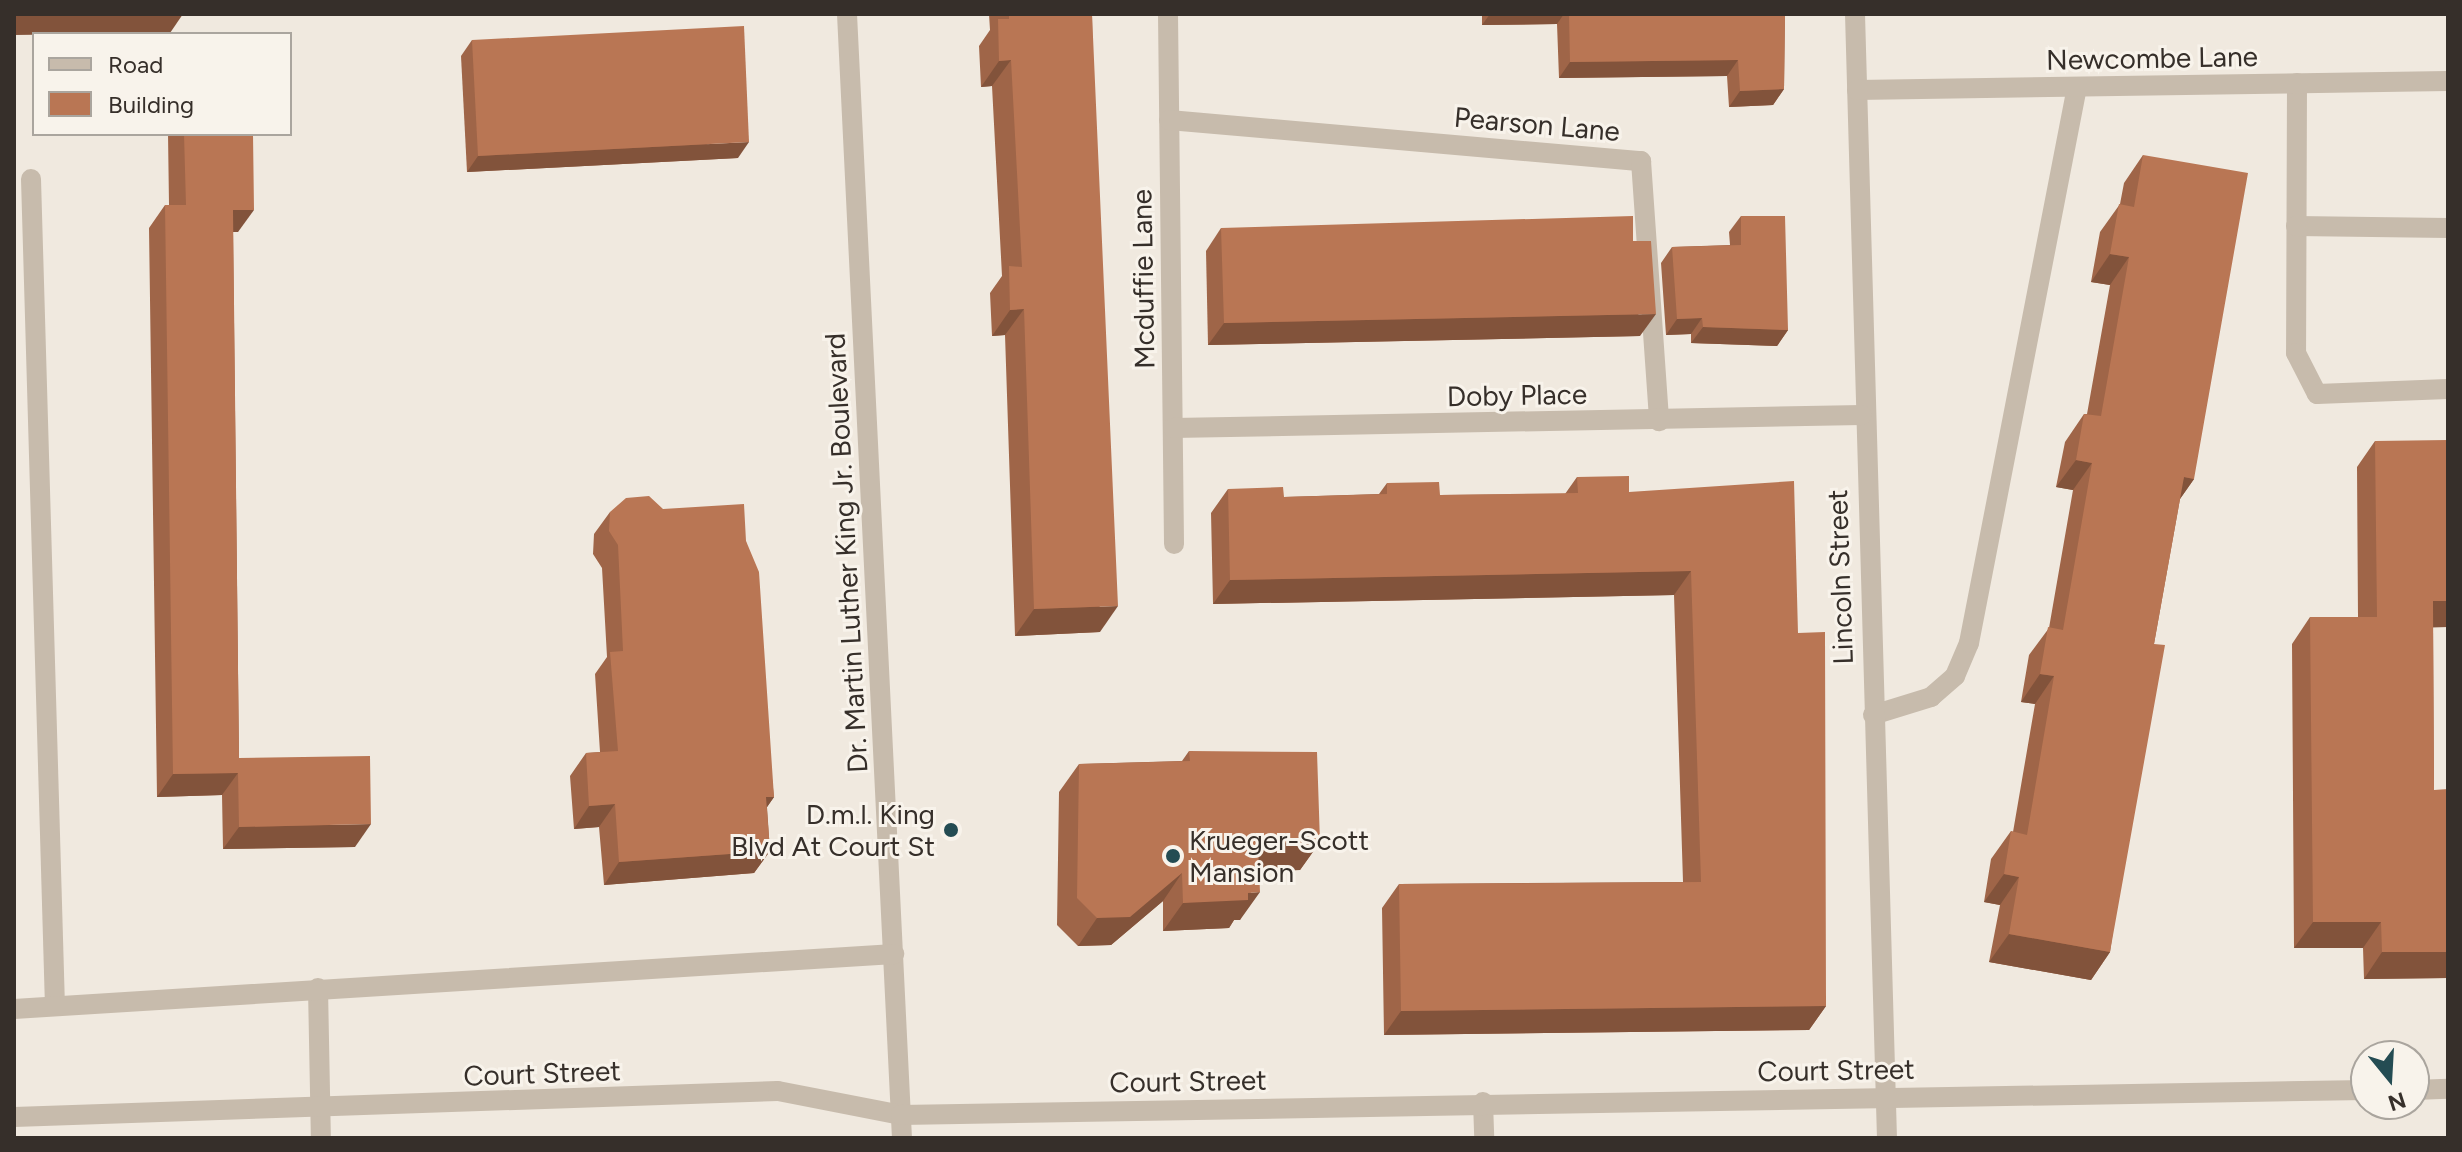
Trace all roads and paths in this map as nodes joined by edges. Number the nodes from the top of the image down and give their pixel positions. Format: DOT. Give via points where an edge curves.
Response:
graph roads {
  1 [pos="847,14"];
  2 [pos="1168,14"];
  3 [pos="1855,14"];
  4 [pos="2448,81"];
  5 [pos="2297,83"];
  6 [pos="2077,87"];
  7 [pos="1857,90"];
  8 [pos="1169,120"];
  9 [pos="31,179"];
  10 [pos="2296,226"];
  11 [pos="2448,228"];
  12 [pos="2448,389"];
  13 [pos="1862,415"];
  14 [pos="1659,421"];
  15 [pos="1173,428"];
  16 [pos="1174,544"];
  17 [pos="1873,715"];
  18 [pos="894,954"];
  19 [pos="318,988"];
  20 [pos="55,1005"];
  21 [pos="14,1009"];
  22 [pos="2350,1090"];
  23 [pos="1886,1097"];
  24 [pos="1483,1102"];
  25 [pos="319,1105"];
  26 [pos="901,1115"];
  27 [pos="14,1117"];
  28 [pos="321,1138"];
  29 [pos="902,1138"];
  30 [pos="1484,1138"];
  31 [pos="1887,1138"];
  1 -- 18 [label="street, Dr. Martin Luther King Jr. Boulevard"];
  2 -- 8 [label="street, Mcduffie Lane"];
  3 -- 7 [label="street, Lincoln Street"];
  4 -- 5 [label="street, Newcombe Lane"];
  5 -- 6 [label="street, Newcombe Lane"];
  5 -- 10 [label="street"];
  6 -- 7 [label="street, Newcombe Lane"];
  6 -- 17 [label="street" via="1969,643 1955,676 1931,697"];
  7 -- 13 [label="street, Lincoln Street"];
  8 -- 14 [label="street, Pearson Lane" via="1641,161"];
  8 -- 15 [label="street, Mcduffie Lane"];
  9 -- 20 [label="street"];
  10 -- 11 [label="street"];
  10 -- 12 [label="street" via="2296,353 2317,394"];
  13 -- 14 [label="street, Doby Place"];
  13 -- 17 [label="street, Lincoln Street"];
  14 -- 15 [label="street, Doby Place"];
  15 -- 16 [label="street, Mcduffie Lane"];
  17 -- 23 [label="street, Lincoln Street"];
  18 -- 19 [label="street"];
  18 -- 26 [label="street, Dr. Martin Luther King Jr. Boulevard"];
  19 -- 20 [label="street"];
  19 -- 25 [label="street"];
  20 -- 21 [label="street"];
  22 -- 23 [label="street, Court Street"];
  23 -- 24 [label="street, Court Street"];
  23 -- 31 [label="street, Lincoln Street"];
  24 -- 26 [label="street, Court Street"];
  24 -- 30 [label="street"];
  25 -- 26 [label="street, Court Street" via="778,1091"];
  25 -- 27 [label="street, Court Street"];
  25 -- 28 [label="street"];
  26 -- 29 [label="street, Dr. Martin Luther King Jr. Boulevard"];
}
